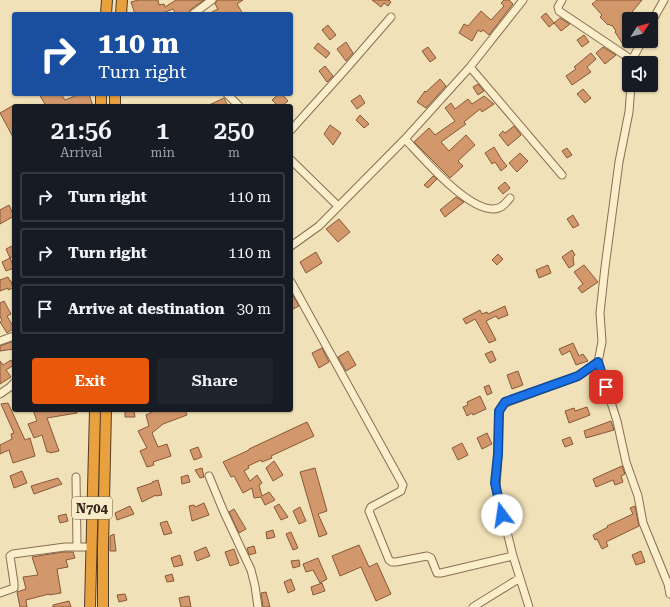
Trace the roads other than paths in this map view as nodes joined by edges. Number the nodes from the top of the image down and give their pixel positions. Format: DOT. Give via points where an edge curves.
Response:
graph roads {
  1 [pos="107,0"];
  2 [pos="212,0"];
  3 [pos="523,0"];
  4 [pos="562,0"];
  5 [pos="664,0"];
  6 [pos="124,1"];
  7 [pos="106,12"];
  8 [pos="121,12"];
  9 [pos="196,12"];
  10 [pos="657,12"];
  11 [pos="391,17"];
  12 [pos="625,56"];
  13 [pos="470,67"];
  14 [pos="630,92"];
  15 [pos="229,96"];
  16 [pos="237,104"];
  17 [pos="293,128"];
  18 [pos="405,139"];
  19 [pos="293,162"];
  20 [pos="562,175"];
  21 [pos="510,198"];
  22 [pos="338,206"];
  23 [pos="293,245"];
  24 [pos="293,286"];
  25 [pos="12,337"];
  26 [pos="0,341"];
  27 [pos="598,362"];
  28 [pos="12,385"];
  29 [pos="0,394"];
  30 [pos="95,412"];
  31 [pos="106,412"];
  32 [pos="95,422"];
  33 [pos="106,423"];
  34 [pos="209,476"];
  35 [pos="76,477"];
  36 [pos="77,546"];
  37 [pos="92,547"];
  38 [pos="513,556"];
  39 [pos="520,578"];
  40 [pos="0,593"];
  41 [pos="670,594"];
  42 [pos="90,603"];
  43 [pos="103,604"];
  44 [pos="258,607"];
  45 [pos="473,607"];
  46 [pos="528,607"];
  1 -- 7 [label="highway"];
  2 -- 9 [label="street"];
  3 -- 13 [label="street"];
  4 -- 12 [label="street" via="558,7 559,11"];
  5 -- 10 [label="street"];
  6 -- 8 [label="highway"];
  11 -- 17 [label="street"];
  13 -- 18 [label="street"];
  13 -- 20 [label="street"];
  14 -- 27 [label="street" via="605,267 600,313 602,342"];
  15 -- 16 [label="street"];
  18 -- 21 [label="street" via="451,187 478,205 498,208 504,206"];
  18 -- 22 [label="street"];
  19 -- 22 [label="street"];
  22 -- 23 [label="street" via="319,226"];
  24 -- 38 [label="street" via="403,485 401,491 371,507 369,511 389,560 396,562 427,556 431,558 437,573 441,573"];
  25 -- 26 [label="street"];
  27 -- 38 [label="street" via="578,376 505,402 499,411 496,488"];
  27 -- 41 [label="street" via="638,496 642,523"];
  28 -- 29 [label="street"];
  30 -- 32 [label="highway, N704"];
  31 -- 33 [label="highway, N704"];
  32 -- 33 [label="highway"];
  32 -- 37 [label="highway, N704"];
  33 -- 43 [label="highway, N704"];
  34 -- 44 [label="street" via="251,570"];
  35 -- 36 [label="street"];
  36 -- 37 [label="street"];
  36 -- 40 [label="street" via="13,554 10,556 14,588"];
  37 -- 42 [label="highway, N704"];
  38 -- 39 [label="street"];
  39 -- 45 [label="street"];
  39 -- 46 [label="street"];
  42 -- 43 [label="highway"];
}
